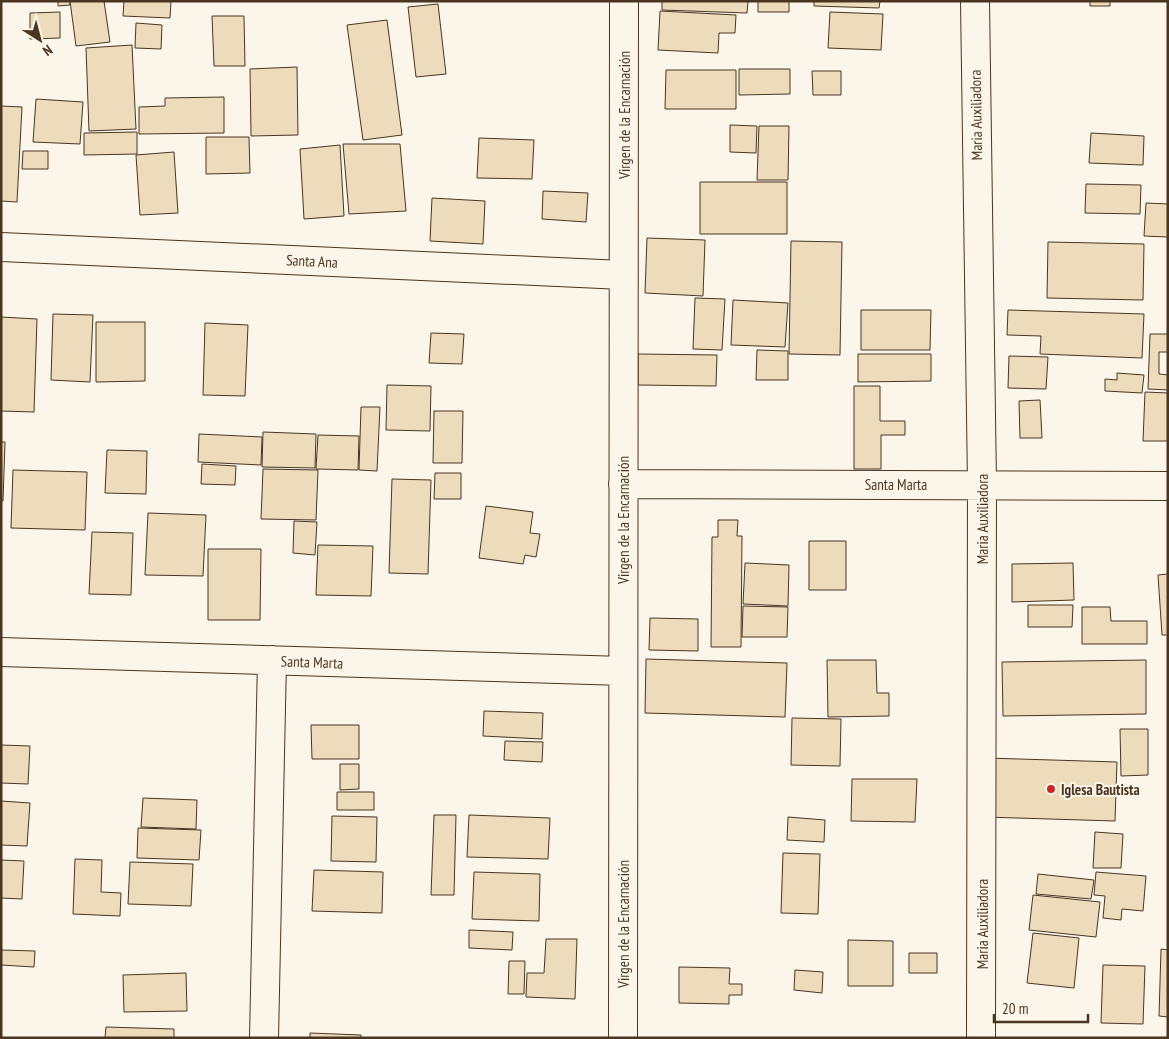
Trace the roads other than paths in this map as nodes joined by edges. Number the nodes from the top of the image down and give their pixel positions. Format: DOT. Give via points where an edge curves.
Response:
graph roads {
  1 [pos="624,1"];
  2 [pos="975,1"];
  3 [pos="1,247"];
  4 [pos="623,275"];
  5 [pos="624,484"];
  6 [pos="982,484"];
  7 [pos="1168,486"];
  8 [pos="1,652"];
  9 [pos="272,660"];
  10 [pos="623,671"];
  11 [pos="264,1038"];
  12 [pos="623,1038"];
  13 [pos="981,1038"];
  1 -- 4 [label="street, Virgen de la Encarnación"];
  2 -- 6 [label="street, Maria Auxiliadora"];
  3 -- 4 [label="street, Santa Ana"];
  4 -- 5 [label="street, Virgen de la Encarnación"];
  5 -- 6 [label="street, Santa Marta"];
  5 -- 10 [label="street, Virgen de la Encarnación"];
  6 -- 7 [label="street, Santa Marta"];
  6 -- 13 [label="street, Maria Auxiliadora"];
  8 -- 9 [label="street, Santa Marta"];
  9 -- 10 [label="street, Santa Marta"];
  9 -- 11 [label="street"];
  10 -- 12 [label="street, Virgen de la Encarnación"];
}
